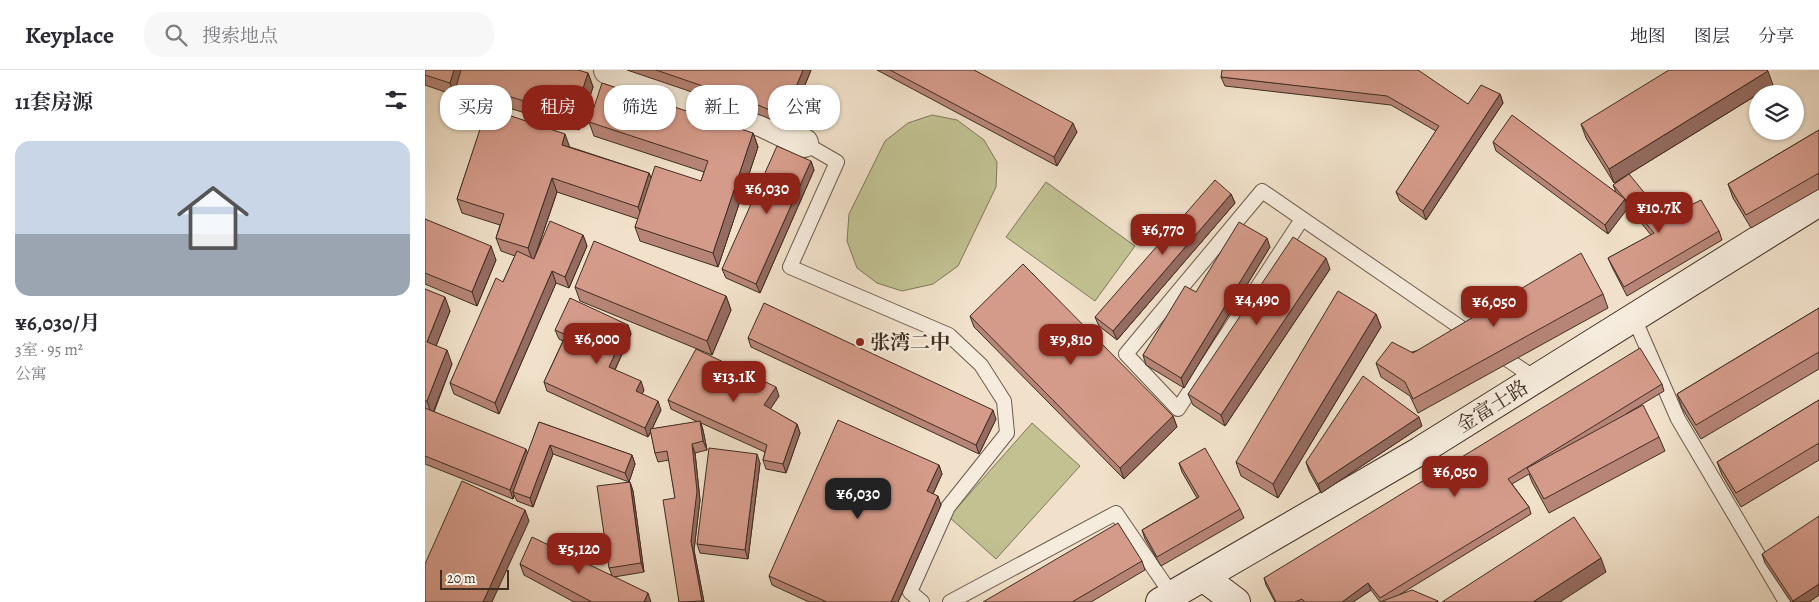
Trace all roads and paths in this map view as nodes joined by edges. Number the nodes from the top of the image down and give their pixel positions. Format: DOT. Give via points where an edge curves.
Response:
graph roads {
  1 [pos="608,70"];
  2 [pos="804,143"];
  3 [pos="1819,202"];
  4 [pos="1302,219"];
  5 [pos="1633,318"];
  6 [pos="1536,379"];
  7 [pos="1203,577"];
  8 [pos="1166,599"];
  9 [pos="921,602"];
  10 [pos="949,602"];
  11 [pos="1236,602"];
  12 [pos="1786,602"];
  1 -- 2 [label="street" via="763,123"];
  2 -- 9 [label="lane" via="837,162 790,267 949,335 981,365 1004,401 1007,433 948,507 910,592"];
  3 -- 5 [label="street, 金富士路"];
  4 -- 4 [label="lane" via="1262,192 1126,354 1178,409"];
  4 -- 6 [label="lane"];
  5 -- 6 [label="street, 金富士路"];
  5 -- 12 [label="lane" via="1678,419"];
  6 -- 7 [label="street, 金富士路" via="1420,451"];
  7 -- 8 [label="street, 金富士路"];
  7 -- 11 [label="street"];
  8 -- 10 [label="lane" via="1116,513"];
}
